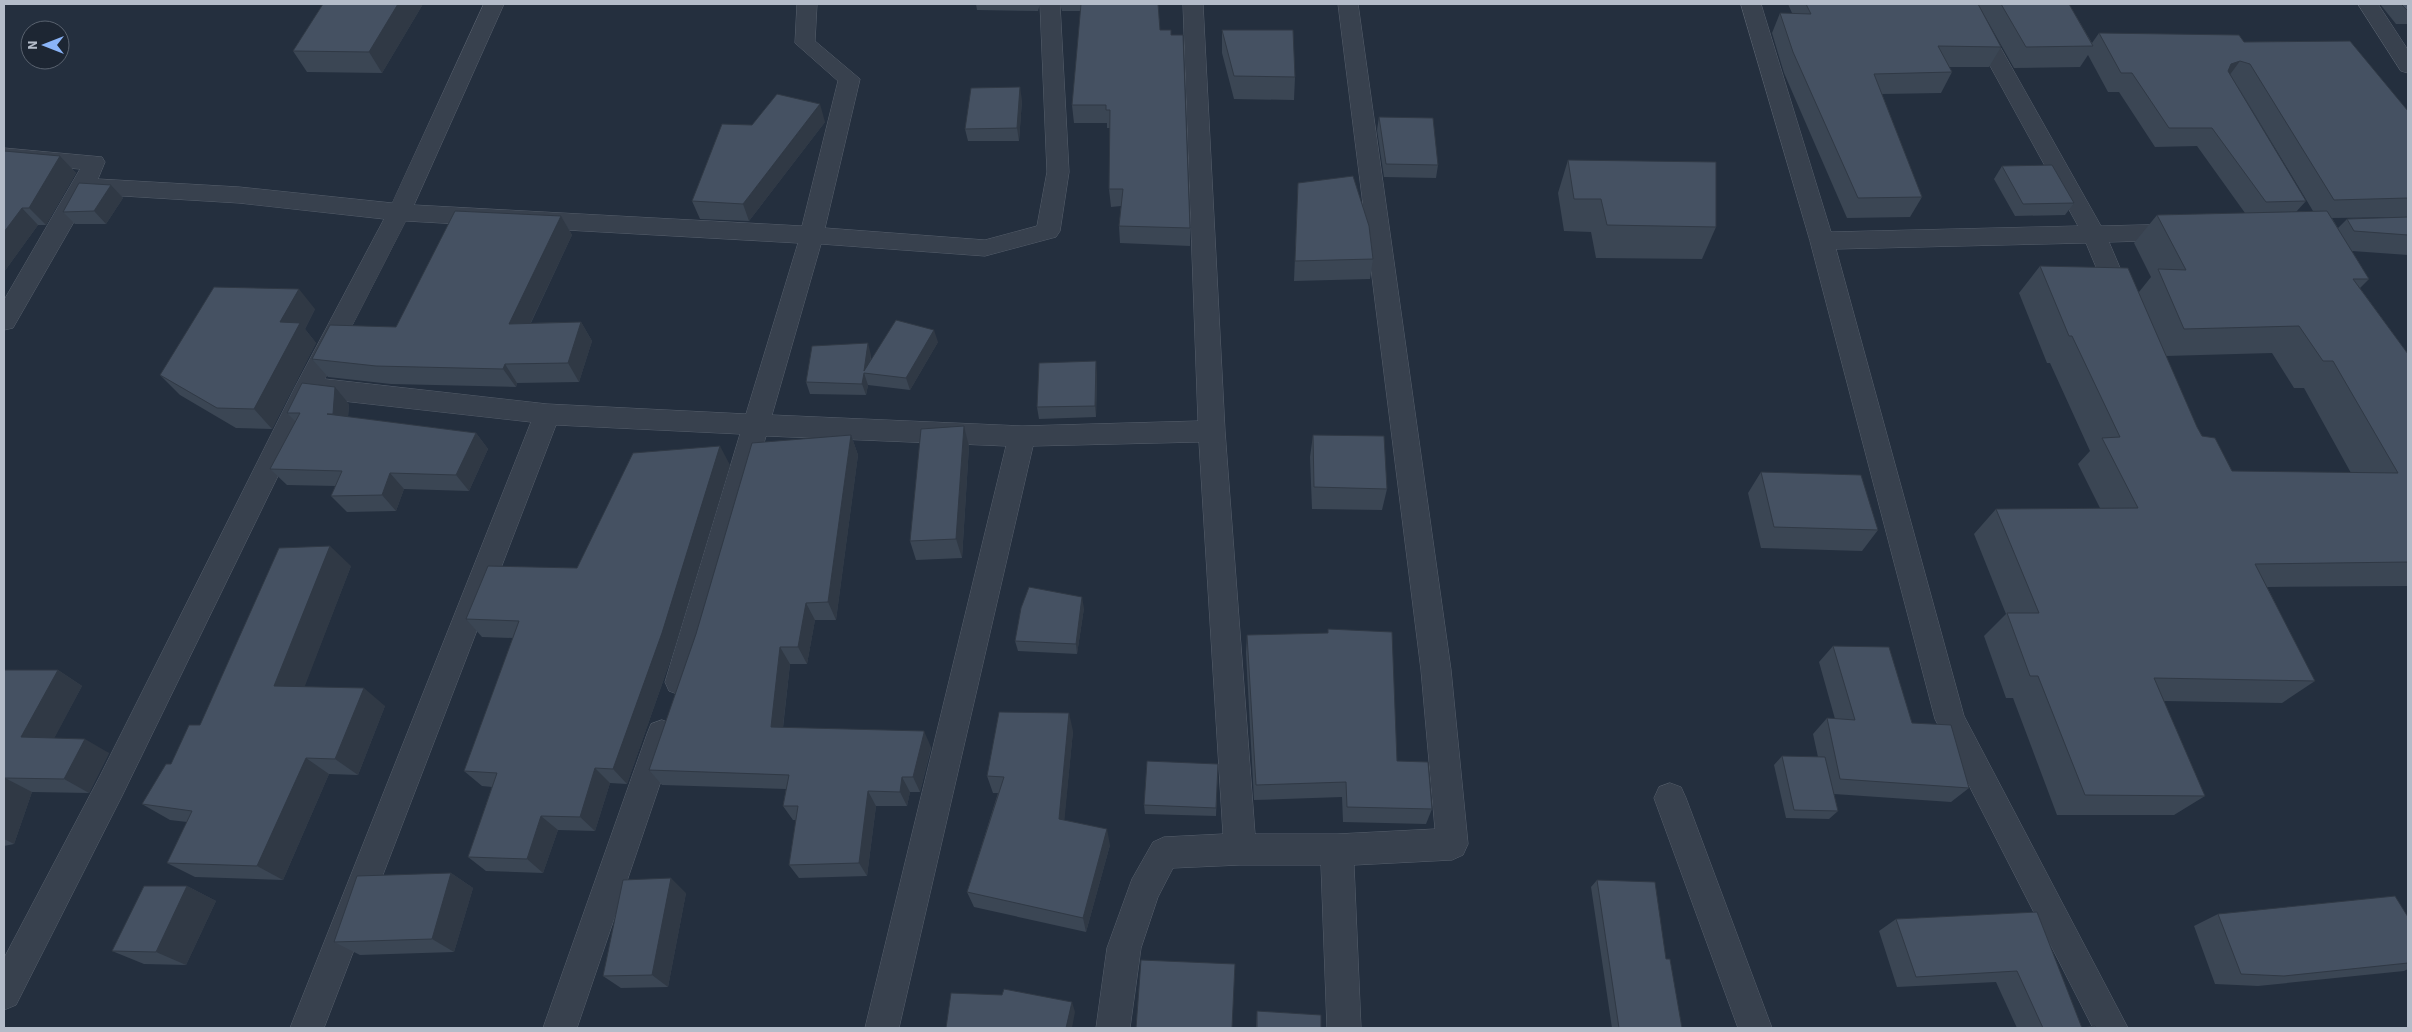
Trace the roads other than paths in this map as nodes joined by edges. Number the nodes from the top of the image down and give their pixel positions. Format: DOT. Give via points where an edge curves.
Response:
graph roads {
  1 [pos="494,4"];
  2 [pos="807,4"];
  3 [pos="1050,4"];
  4 [pos="1193,4"];
  5 [pos="1348,4"];
  6 [pos="1750,4"];
  7 [pos="1966,4"];
  8 [pos="2368,4"];
  9 [pos="2408,66"];
  10 [pos="4,155"];
  11 [pos="83,186"];
  12 [pos="399,212"];
  13 [pos="2201,231"];
  14 [pos="2094,234"];
  15 [pos="812,235"];
  16 [pos="1822,241"];
  17 [pos="4,321"];
  18 [pos="2132,325"];
  19 [pos="308,387"];
  20 [pos="547,414"];
  21 [pos="758,426"];
  22 [pos="1212,431"];
  23 [pos="1022,436"];
  24 [pos="1670,798"];
  25 [pos="1240,849"];
  26 [pos="1337,850"];
  27 [pos="4,993"];
  28 [pos="307,1028"];
  29 [pos="560,1028"];
  30 [pos="882,1028"];
  31 [pos="1113,1028"];
  32 [pos="1344,1028"];
  33 [pos="1755,1028"];
  34 [pos="2111,1028"];
  1 -- 12 [label="street"];
  2 -- 15 [label="street" via="806,42 849,79"];
  3 -- 15 [label="street" via="1058,172 1048,231 986,248"];
  4 -- 22 [label="street"];
  5 -- 26 [label="street" via="1436,670 1452,844"];
  6 -- 16 [label="street"];
  7 -- 14 [label="street"];
  8 -- 9 [label="street"];
  10 -- 11 [label="street" via="94,162"];
  11 -- 12 [label="street" via="239,195"];
  11 -- 17 [label="street"];
  12 -- 15 [label="street"];
  12 -- 19 [label="street"];
  13 -- 14 [label="street"];
  14 -- 16 [label="street"];
  14 -- 18 [label="street"];
  15 -- 21 [label="street"];
  16 -- 34 [label="street" via="1950,719"];
  19 -- 20 [label="street"];
  19 -- 27 [label="street" via="111,786"];
  20 -- 21 [label="street"];
  20 -- 28 [label="street"];
  21 -- 23 [label="street"];
  21 -- 29 [label="street" via="691,650"];
  22 -- 23 [label="street"];
  22 -- 25 [label="street"];
  23 -- 30 [label="street"];
  24 -- 33 [label="street"];
  25 -- 26 [label="street"];
  25 -- 31 [label="street" via="1164,853 1144,890 1124,948"];
  26 -- 32 [label="street"];
}
